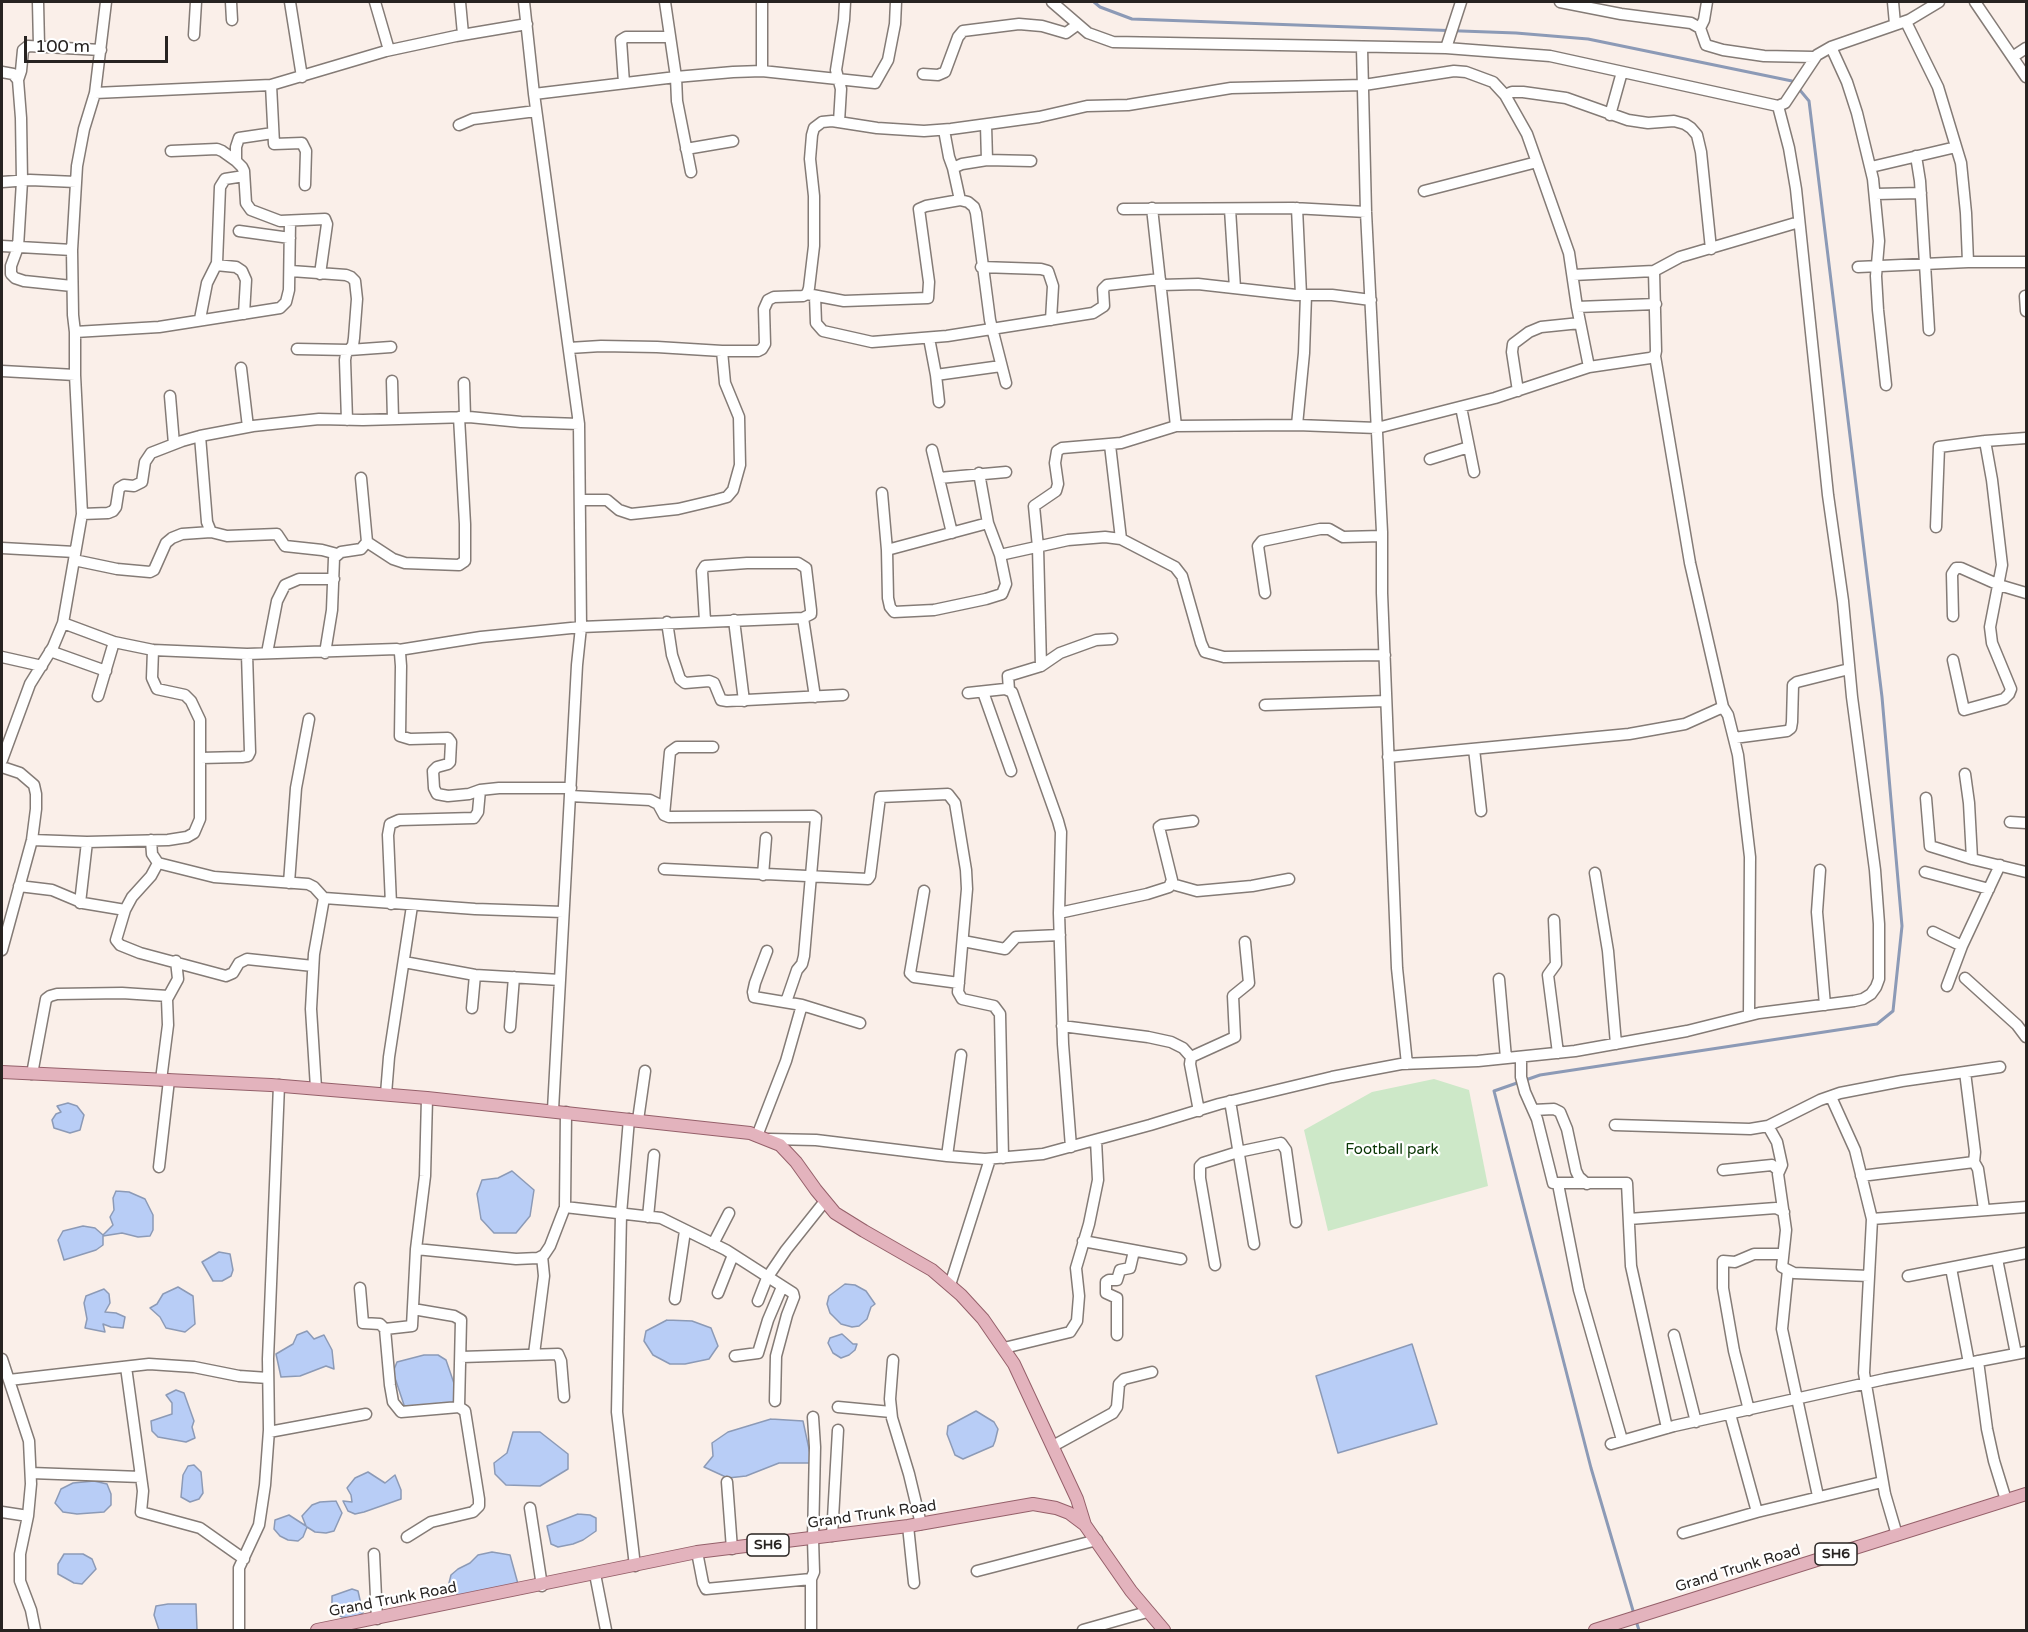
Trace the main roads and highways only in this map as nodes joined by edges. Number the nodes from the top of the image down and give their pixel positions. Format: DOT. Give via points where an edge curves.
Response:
graph roads {
  1 [pos="2,1072"];
  2 [pos="2026,1494"];
  3 [pos="1085,1525"];
  4 [pos="317,1630"];
  5 [pos="1164,1630"];
  6 [pos="1595,1630"];
  1 -- 3 [label="main road" via="386,1094 750,1132 780,1144 835,1213 932,1270 983,1319 1014,1364 1077,1499"];
  2 -- 6 [label="main road, Grand Trunk Road / SH6"];
  3 -- 4 [label="main road, Grand Trunk Road / SH6" via="1069,1513 1046,1504 1033,1504 914,1525 697,1552"];
  3 -- 5 [label="main road, Grand Trunk Road / SH6"];
}
